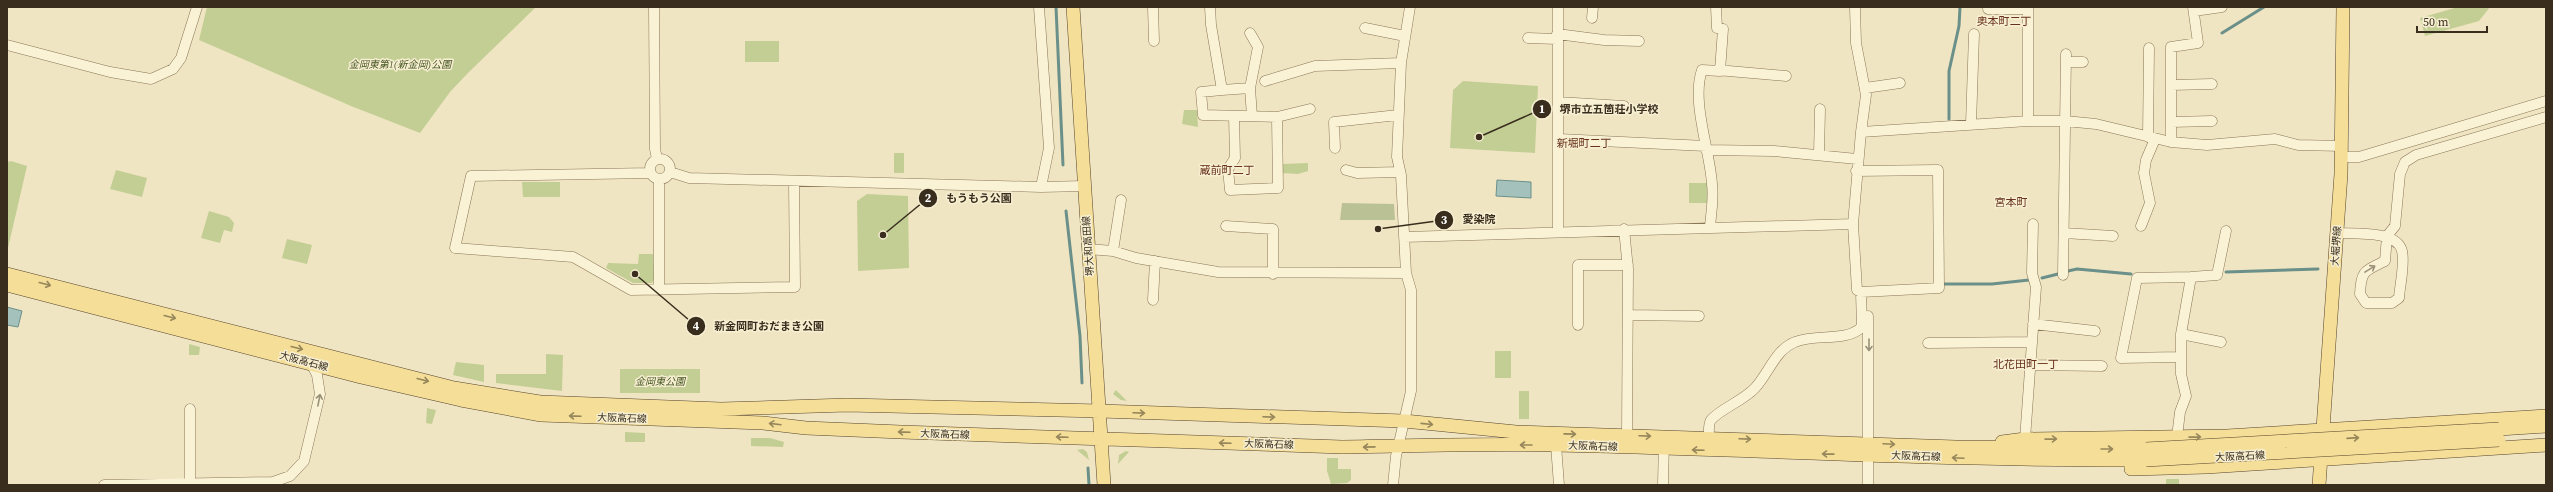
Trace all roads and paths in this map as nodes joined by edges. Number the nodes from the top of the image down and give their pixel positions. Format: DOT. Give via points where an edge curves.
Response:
graph roads {
  1 [pos="197,7"];
  2 [pos="654,7"];
  3 [pos="1039,7"];
  4 [pos="1073,7"];
  5 [pos="1153,7"];
  6 [pos="1210,7"];
  7 [pos="1410,7"];
  8 [pos="1558,7"];
  9 [pos="1592,7"];
  10 [pos="1716,7"];
  11 [pos="1855,7"];
  12 [pos="2222,7"];
  13 [pos="2343,7"];
  14 [pos="2028,8"];
  15 [pos="1988,9"];
  16 [pos="2194,9"];
  17 [pos="1592,18"];
  18 [pos="1365,28"];
  19 [pos="1250,33"];
  20 [pos="1974,34"];
  21 [pos="1405,36"];
  22 [pos="1558,37"];
  23 [pos="1528,38"];
  24 [pos="1639,41"];
  25 [pos="1154,42"];
  26 [pos="7,45"];
  27 [pos="2149,48"];
  28 [pos="2083,62"];
  29 [pos="1400,63"];
  30 [pos="1717,70"];
  31 [pos="1786,76"];
  32 [pos="1266,81"];
  33 [pos="1900,83"];
  34 [pos="2212,84"];
  35 [pos="2172,85"];
  36 [pos="1250,88"];
  37 [pos="1865,88"];
  38 [pos="1222,90"];
  39 [pos="2546,101"];
  40 [pos="1558,102"];
  41 [pos="1624,106"];
  42 [pos="1310,109"];
  43 [pos="1820,109"];
  44 [pos="1398,115"];
  45 [pos="1234,116"];
  46 [pos="1252,116"];
  47 [pos="1277,117"];
  48 [pos="2546,117"];
  49 [pos="2028,120"];
  50 [pos="2212,121"];
  51 [pos="2065,122"];
  52 [pos="2171,122"];
  53 [pos="1971,124"];
  54 [pos="1861,132"];
  55 [pos="2152,138"];
  56 [pos="1559,139"];
  57 [pos="2171,142"];
  58 [pos="1335,148"];
  59 [pos="1706,148"];
  60 [pos="2342,152"];
  61 [pos="1819,155"];
  62 [pos="657,159"];
  63 [pos="1857,159"];
  64 [pos="1346,170"];
  65 [pos="1856,171"];
  66 [pos="670,172"];
  67 [pos="1400,172"];
  68 [pos="650,173"];
  69 [pos="659,179"];
  70 [pos="794,182"];
  71 [pos="1084,186"];
  72 [pos="1041,187"];
  73 [pos="1121,200"];
  74 [pos="1853,224"];
  75 [pos="2033,224"];
  76 [pos="1226,226"];
  77 [pos="2141,226"];
  78 [pos="1710,227"];
  79 [pos="1624,229"];
  80 [pos="2226,231"];
  81 [pos="1558,232"];
  82 [pos="2064,233"];
  83 [pos="2337,233"];
  84 [pos="2113,236"];
  85 [pos="2387,236"];
  86 [pos="1404,237"];
  87 [pos="1088,249"];
  88 [pos="1113,251"];
  89 [pos="1155,261"];
  90 [pos="1628,265"];
  91 [pos="1406,273"];
  92 [pos="7,274"];
  93 [pos="1273,274"];
  94 [pos="2063,275"];
  95 [pos="2191,277"];
  96 [pos="7,285"];
  97 [pos="659,290"];
  98 [pos="1865,292"];
  99 [pos="1153,300"];
  100 [pos="1628,315"];
  101 [pos="1699,316"];
  102 [pos="2033,324"];
  103 [pos="1578,325"];
  104 [pos="2095,331"];
  105 [pos="2181,334"];
  106 [pos="2032,342"];
  107 [pos="2221,342"];
  108 [pos="1928,343"];
  109 [pos="2181,357"];
  110 [pos="312,363"];
  111 [pos="2030,365"];
  112 [pos="2102,366"];
  113 [pos="190,409"];
  114 [pos="1100,411"];
  115 [pos="2546,416"];
  116 [pos="1404,421"];
  117 [pos="2546,426"];
  118 [pos="2324,430"];
  119 [pos="2499,434"];
  120 [pos="1627,435"];
  121 [pos="2177,437"];
  122 [pos="2546,437"];
  123 [pos="1101,438"];
  124 [pos="1709,438"];
  125 [pos="2025,439"];
  126 [pos="1664,443"];
  127 [pos="1556,445"];
  128 [pos="2546,445"];
  129 [pos="1399,446"];
  130 [pos="1956,448"];
  131 [pos="1869,449"];
  132 [pos="2146,455"];
  133 [pos="1997,460"];
  134 [pos="2321,460"];
  135 [pos="190,484"];
  136 [pos="104,485"];
  137 [pos="1104,485"];
  138 [pos="1393,485"];
  139 [pos="1559,485"];
  140 [pos="1663,485"];
  141 [pos="1868,485"];
  142 [pos="2319,485"];
  1 -- 26 [label="street" via="181,58 173,69 151,79 110,72"];
  2 -- 62 [label="street"];
  3 -- 72 [label="street" via="1048,148"];
  4 -- 71 [label="main road, 堺大和高田線"];
  5 -- 25 [label="street"];
  6 -- 38 [label="street"];
  7 -- 21 [label="street"];
  8 -- 22 [label="street"];
  9 -- 17 [label="street"];
  10 -- 30 [label="street" via="1717,28 1723,29 1720,71"];
  11 -- 37 [label="street" via="1856,43"];
  12 -- 16 [label="street"];
  13 -- 60 [label="main road, 大堀堺線"];
  14 -- 15 [label="street"];
  14 -- 49 [label="street"];
  16 -- 35 [label="street" via="2198,43 2171,47"];
  18 -- 21 [label="street"];
  19 -- 36 [label="street" via="1258,46"];
  20 -- 53 [label="street"];
  21 -- 29 [label="street"];
  22 -- 23 [label="street"];
  22 -- 24 [label="street"];
  22 -- 40 [label="street"];
  27 -- 55 [label="street"];
  28 -- 51 [label="street" via="2066,58"];
  29 -- 32 [label="street" via="1315,66"];
  29 -- 44 [label="street"];
  30 -- 31 [label="street"];
  30 -- 59 [label="street" via="1702,70 1700,76 1700,111"];
  33 -- 37 [label="street"];
  34 -- 35 [label="street"];
  35 -- 52 [label="street"];
  36 -- 38 [label="street"];
  36 -- 46 [label="street"];
  37 -- 54 [label="street"];
  38 -- 45 [label="street" via="1201,92 1203,115"];
  39 -- 60 [label="street" via="2359,157"];
  40 -- 41 [label="street"];
  40 -- 56 [label="street"];
  42 -- 47 [label="street"];
  43 -- 61 [label="street"];
  44 -- 58 [label="street" via="1334,122"];
  44 -- 67 [label="street" via="1397,157"];
  45 -- 46 [label="street"];
  45 -- 47 [label="street" via="1234,158 1228,169 1230,190 1278,188"];
  46 -- 47 [label="street"];
  48 -- 85 [label="street" via="2416,154 2405,162 2400,174 2395,226"];
  49 -- 51 [label="street"];
  49 -- 53 [label="street"];
  50 -- 52 [label="street"];
  51 -- 55 [label="street" via="2096,124"];
  51 -- 82 [label="street"];
  52 -- 57 [label="street"];
  53 -- 54 [label="street"];
  54 -- 63 [label="street"];
  55 -- 57 [label="street"];
  55 -- 77 [label="street" via="2144,173 2150,203"];
  56 -- 59 [label="street"];
  56 -- 81 [label="street"];
  57 -- 60 [label="street" via="2207,145 2275,139"];
  59 -- 61 [label="street" via="1774,150"];
  59 -- 78 [label="street" via="1712,183"];
  60 -- 83 [label="main road, 大堀堺線"];
  61 -- 63 [label="street"];
  62 -- 66 [label="street" via="667,162"];
  62 -- 68 [label="street" via="651,164"];
  63 -- 65 [label="street"];
  64 -- 67 [label="street" via="1357,173"];
  65 -- 74 [label="street"];
  65 -- 98 [label="street" via="1938,170 1939,288"];
  66 -- 69 [label="street"];
  66 -- 70 [label="street" via="689,178"];
  67 -- 86 [label="street"];
  68 -- 69 [label="street"];
  68 -- 97 [label="street" via="471,176 455,248 573,257 631,290"];
  69 -- 97 [label="street"];
  70 -- 72 [label="street"];
  70 -- 97 [label="street" via="795,287"];
  71 -- 72 [label="street"];
  71 -- 87 [label="main road, 堺大和高田線"];
  73 -- 88 [label="street"];
  74 -- 78 [label="street"];
  74 -- 98 [label="street" via="1856,290"];
  75 -- 102 [label="street" via="2032,273 2037,282"];
  76 -- 93 [label="street" via="1273,229"];
  78 -- 79 [label="street"];
  79 -- 81 [label="street"];
  79 -- 90 [label="street"];
  80 -- 95 [label="street" via="2217,275"];
  81 -- 86 [label="street"];
  82 -- 84 [label="street"];
  82 -- 94 [label="street"];
  83 -- 85 [label="street"];
  83 -- 118 [label="main road, 大堀堺線"];
  85 -- 85 [label="street, one-way" via="2402,251 2399,298 2392,303 2366,302 2360,294 2360,277 2366,270 2385,261"];
  86 -- 91 [label="street"];
  87 -- 88 [label="street"];
  87 -- 114 [label="main road, 堺大和高田線"];
  88 -- 89 [label="street"];
  89 -- 93 [label="street" via="1218,272"];
  89 -- 99 [label="street"];
  90 -- 100 [label="street"];
  90 -- 103 [label="street" via="1578,265"];
  91 -- 93 [label="street"];
  91 -- 116 [label="street" via="1411,290 1412,390"];
  92 -- 114 [label="main road, 大阪高石線, one-way" via="454,388 517,399 588,405 721,409 847,405"];
  95 -- 105 [label="street"];
  95 -- 109 [label="street" via="2137,278 2121,358"];
  96 -- 110 [label="main road, 大阪高石線"];
  98 -- 124 [label="street" via="1862,327 1857,332 1850,335 1810,336 1786,347 1755,388 1736,404 1712,418 1709,422"];
  98 -- 131 [label="street, one-way"];
  100 -- 101 [label="street"];
  100 -- 120 [label="street"];
  102 -- 104 [label="street"];
  102 -- 106 [label="street"];
  105 -- 107 [label="street"];
  105 -- 109 [label="street"];
  106 -- 108 [label="street"];
  106 -- 111 [label="street"];
  109 -- 121 [label="street" via="2186,396 2180,412"];
  123 -- 110 [label="main road, 大阪高石線, one-way" via="806,428 755,423 542,414 461,400"];
  135 -- 110 [label="street, one-way" via="273,482 290,476 304,461 320,394"];
  111 -- 112 [label="street"];
  111 -- 125 [label="street"];
  113 -- 135 [label="street"];
  114 -- 116 [label="main road, 大阪高石線, one-way"];
  114 -- 123 [label="main road, 堺大和高田線"];
  118 -- 115 [label="main road, one-way"];
  116 -- 120 [label="main road, 大阪高石線, one-way" via="1516,432"];
  116 -- 129 [label="street"];
  117 -- 119 [label="main road, 大阪高石線"];
  121 -- 118 [label="main road, one-way"];
  118 -- 134 [label="main road, 大堀堺線"];
  119 -- 122 [label="main road, 大阪高石線"];
  119 -- 132 [label="main road, 大阪高石線, bridge"];
  120 -- 126 [label="main road, 大阪高石線, one-way"];
  125 -- 121 [label="main road, one-way"];
  129 -- 123 [label="main road, 大阪高石線, one-way" via="1342,447"];
  123 -- 137 [label="main road, 堺大和高田線"];
  124 -- 126 [label="main road, 大阪高石線"];
  124 -- 131 [label="main road, 大阪高石線, one-way"];
  125 -- 130 [label="main road"];
  126 -- 127 [label="main road, 大阪高石線"];
  131 -- 126 [label="main road, 大阪高石線, one-way"];
  126 -- 140 [label="street"];
  127 -- 129 [label="main road, 大阪高石線, one-way"];
  127 -- 139 [label="street"];
  128 -- 134 [label="main road"];
  129 -- 138 [label="street"];
  131 -- 130 [label="main road, 大阪高石線, one-way"];
  130 -- 132 [label="main road, 大阪高石線, one-way"];
  133 -- 131 [label="main road, 大阪高石線, one-way"];
  131 -- 141 [label="street"];
  132 -- 133 [label="main road, 大阪高石線"];
  133 -- 134 [label="main road" via="2055,469 2206,468"];
  134 -- 142 [label="main road, 大堀堺線"];
  135 -- 136 [label="street"];
}
